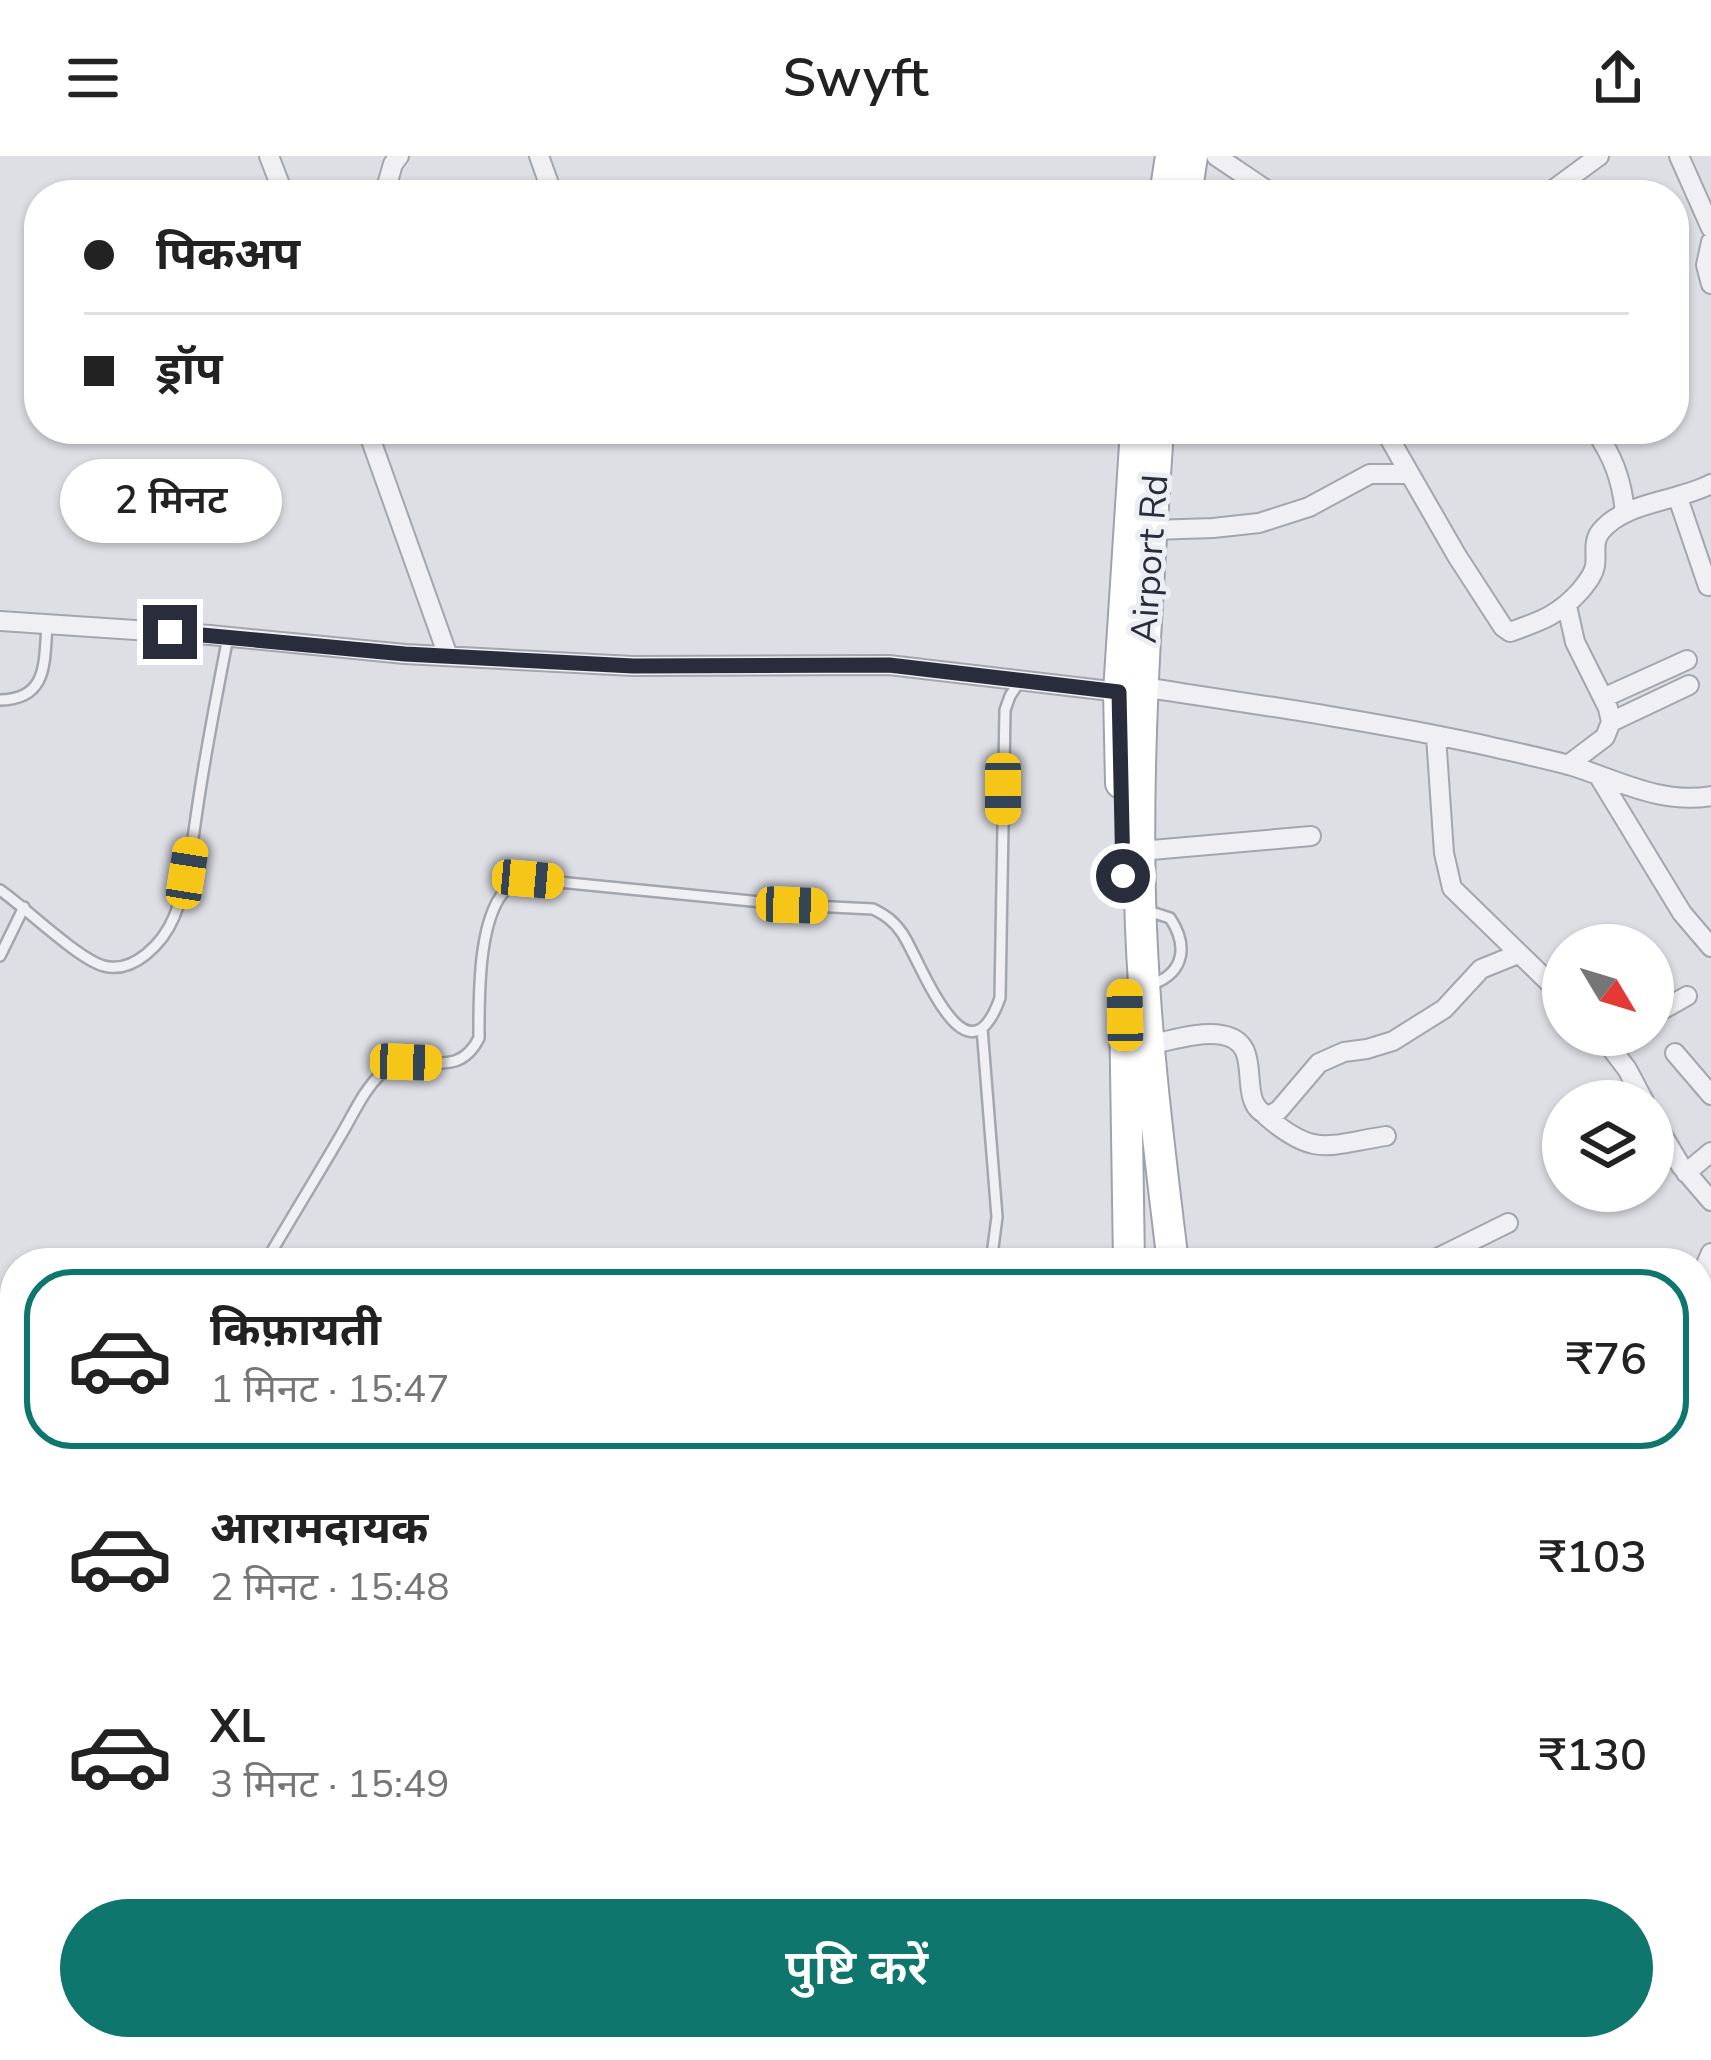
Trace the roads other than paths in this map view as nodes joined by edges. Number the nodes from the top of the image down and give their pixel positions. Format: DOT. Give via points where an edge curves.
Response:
graph roads {
  1 [pos="1599,156"];
  2 [pos="1679,156"];
  3 [pos="1226,158"];
  4 [pos="1255,180"];
  5 [pos="1566,180"];
  6 [pos="1711,228"];
  7 [pos="1711,242"];
  8 [pos="1711,284"];
  9 [pos="373,444"];
  10 [pos="1136,444"];
  11 [pos="1157,444"];
  12 [pos="1392,444"];
  13 [pos="1605,444"];
  14 [pos="1408,474"];
  15 [pos="1711,484"];
  16 [pos="1678,498"];
  17 [pos="1625,513"];
  18 [pos="1152,530"];
  19 [pos="1708,586"];
  20 [pos="1567,606"];
  21 [pos="0,621"];
  22 [pos="47,624"];
  23 [pos="228,637"];
  24 [pos="448,656"];
  25 [pos="1688,660"];
  26 [pos="1020,681"];
  27 [pos="1690,685"];
  28 [pos="1131,689"];
  29 [pos="1603,698"];
  30 [pos="0,700"];
  31 [pos="1611,722"];
  32 [pos="1436,736"];
  33 [pos="1568,765"];
  34 [pos="1598,775"];
  35 [pos="1711,796"];
  36 [pos="1311,836"];
  37 [pos="1140,851"];
  38 [pos="0,890"];
  39 [pos="24,907"];
  40 [pos="1711,947"];
  41 [pos="1518,954"];
  42 [pos="0,956"];
  43 [pos="1542,976"];
  44 [pos="1687,996"];
  45 [pos="1674,1003"];
  46 [pos="982,1028"];
  47 [pos="1147,1045"];
  48 [pos="1675,1053"];
  49 [pos="1711,1095"];
  50 [pos="1266,1116"];
  51 [pos="1387,1136"];
  52 [pos="1711,1152"];
  53 [pos="1674,1156"];
  54 [pos="1686,1173"];
  55 [pos="1711,1201"];
  56 [pos="1508,1223"];
  57 [pos="274,1248"];
  58 [pos="993,1248"];
  59 [pos="1129,1248"];
  60 [pos="1170,1248"];
  61 [pos="1457,1248"];
  1 -- 5 [label="street"];
  2 -- 6 [label="street"];
  3 -- 4 [label="street"];
  7 -- 8 [label="street"];
  9 -- 24 [label="street"];
  10 -- 28 [label="main road"];
  11 -- 18 [label="main road, Airport Rd"];
  12 -- 14 [label="street"];
  13 -- 17 [label="street"];
  14 -- 18 [label="street" via="1370,474 1259,523"];
  14 -- 20 [label="street" via="1503,627 1514,631"];
  15 -- 16 [label="street"];
  16 -- 17 [label="street"];
  16 -- 19 [label="street"];
  17 -- 20 [label="street" via="1599,534 1593,574"];
  18 -- 28 [label="main road, Airport Rd"];
  20 -- 29 [label="street"];
  21 -- 22 [label="street"];
  22 -- 23 [label="street"];
  22 -- 30 [label="lane" via="34,689"];
  23 -- 24 [label="street"];
  23 -- 39 [label="lane" via="187,873 161,938 133,964 110,968"];
  24 -- 26 [label="street" via="633,666 889,665"];
  25 -- 29 [label="street"];
  26 -- 28 [label="street"];
  26 -- 46 [label="lane" via="1005,710 1000,998"];
  27 -- 31 [label="street"];
  28 -- 32 [label="street"];
  28 -- 37 [label="main road, Airport Rd"];
  28 -- 59 [label="main road"];
  29 -- 31 [label="street"];
  31 -- 33 [label="street" via="1605,737"];
  32 -- 33 [label="street"];
  32 -- 41 [label="street" via="1449,880"];
  33 -- 34 [label="street"];
  34 -- 35 [label="street" via="1655,795"];
  34 -- 40 [label="street"];
  36 -- 37 [label="street"];
  37 -- 47 [label="main road, Airport Rd"];
  38 -- 39 [label="lane"];
  39 -- 42 [label="lane"];
  41 -- 43 [label="street"];
  41 -- 50 [label="street" via="1481,969 1444,1009 1393,1041 1319,1063"];
  44 -- 45 [label="street"];
  46 -- 57 [label="lane" via="966,1030 950,1016 900,930 873,909 528,879 511,885 488,924 474,1049 451,1064 406,1062 382,1073"];
  46 -- 58 [label="lane"];
  47 -- 50 [label="street" via="1219,1034 1238,1041 1248,1057 1253,1106"];
  47 -- 60 [label="main road, Airport Rd"];
  48 -- 49 [label="street"];
  50 -- 51 [label="street" via="1318,1146"];
  52 -- 54 [label="street"];
  53 -- 54 [label="street"];
  54 -- 55 [label="street"];
  56 -- 61 [label="street"];
}
